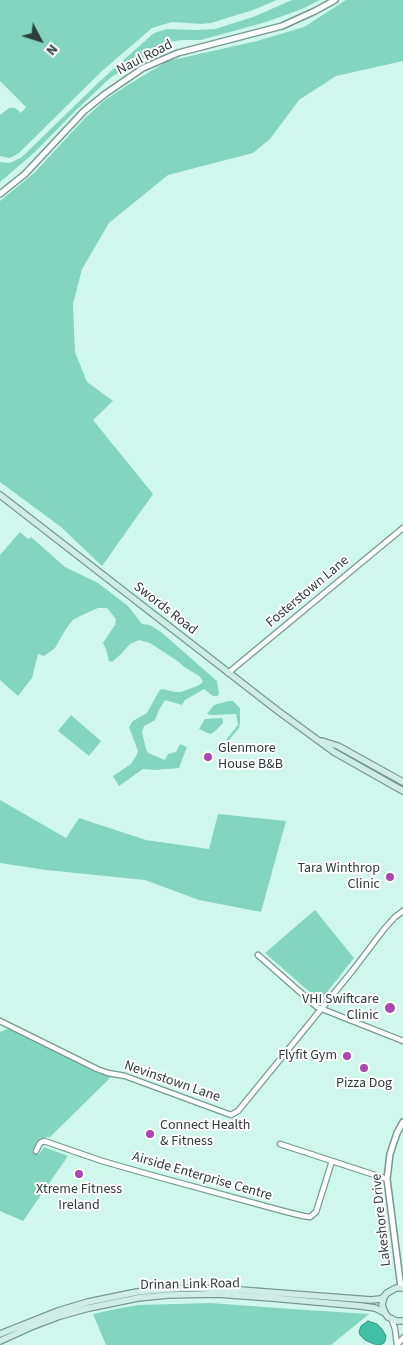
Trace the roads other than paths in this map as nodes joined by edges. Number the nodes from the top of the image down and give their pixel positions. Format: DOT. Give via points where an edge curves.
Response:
graph roads {
  1 [pos="335,0"];
  2 [pos="0,194"];
  3 [pos="0,495"];
  4 [pos="403,528"];
  5 [pos="228,673"];
  6 [pos="317,739"];
  7 [pos="403,782"];
  8 [pos="403,791"];
  9 [pos="403,911"];
  10 [pos="258,955"];
  11 [pos="321,1010"];
  12 [pos="0,1021"];
  13 [pos="403,1041"];
  14 [pos="403,1122"];
  15 [pos="280,1144"];
  16 [pos="36,1151"];
  17 [pos="332,1161"];
  18 [pos="387,1178"];
  19 [pos="402,1288"];
  20 [pos="384,1296"];
  21 [pos="385,1313"];
  22 [pos="392,1320"];
  23 [pos="403,1320"];
  24 [pos="0,1334"];
  25 [pos="403,1338"];
  26 [pos="0,1341"];
  1 -- 2 [label="street, Naul Road" via="282,26 178,53 144,68 84,111 25,174"];
  3 -- 5 [label="main road, Swords Road"];
  4 -- 5 [label="street, Fosterstown Lane"];
  5 -- 6 [label="main road, Swords Road"];
  6 -- 7 [label="main road, Swords Road" via="338,746"];
  6 -- 8 [label="main road, Swords Road"];
  9 -- 11 [label="street, Nevinstown Lane" via="385,928"];
  10 -- 11 [label="street"];
  11 -- 12 [label="street, Nevinstown Lane" via="238,1111 231,1115 126,1076 97,1069"];
  11 -- 13 [label="street"];
  14 -- 18 [label="street, Lakeshore Drive" via="390,1154"];
  15 -- 17 [label="street"];
  16 -- 17 [label="street, Airside Enterprise Centre" via="44,1141 151,1175 310,1217 316,1212"];
  17 -- 18 [label="street"];
  18 -- 19 [label="street, Lakeshore Drive"];
  19 -- 20 [label="main road, Drinan Link Road" via="391,1290"];
  20 -- 21 [label="main road" via="382,1305"];
  20 -- 24 [label="main road, Drinan Link Road" via="371,1300 192,1288 137,1292 58,1310"];
  21 -- 22 [label="main road"];
  21 -- 26 [label="main road, Drinan Link Road" via="361,1306 272,1298 168,1295 89,1308 30,1327"];
  22 -- 23 [label="main road"];
  22 -- 25 [label="street" via="397,1345"];
}
